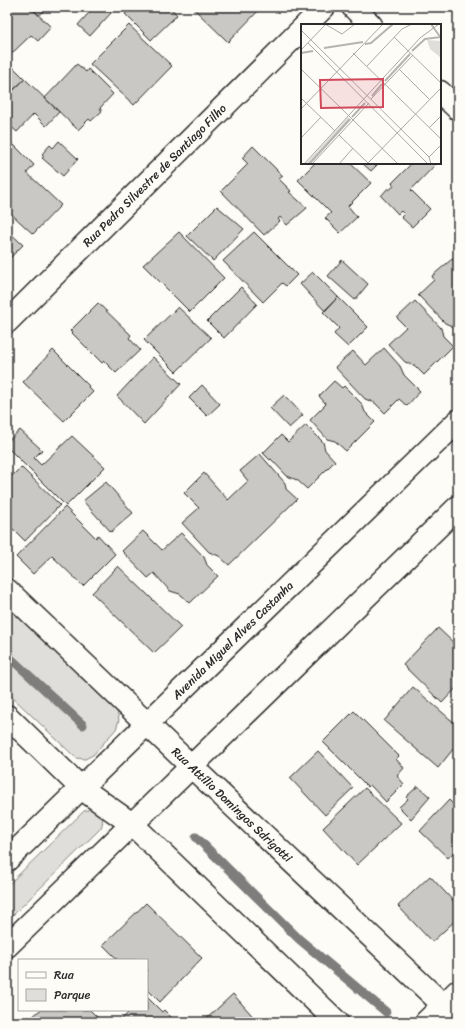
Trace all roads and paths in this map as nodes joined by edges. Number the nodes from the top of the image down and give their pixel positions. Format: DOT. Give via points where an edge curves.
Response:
graph roads {
  1 [pos="324,7"];
  2 [pos="353,7"];
  3 [pos="307,24"];
  4 [pos="370,24"];
  5 [pos="301,30"];
  6 [pos="441,93"];
  7 [pos="458,109"];
  8 [pos="7,322"];
  9 [pos="458,421"];
  10 [pos="458,507"];
  11 [pos="7,590"];
  12 [pos="7,716"];
  13 [pos="147,724"];
  14 [pos="191,766"];
  15 [pos="81,788"];
  16 [pos="132,824"];
  17 [pos="7,860"];
  18 [pos="7,946"];
  19 [pos="453,1005"];
  20 [pos="337,1022"];
  21 [pos="426,1022"];
  1 -- 3 [label="street"];
  2 -- 4 [label="street"];
  5 -- 8 [label="street, Rua Pedro Silvestre de Santiago Filho"];
  6 -- 7 [label="street"];
  9 -- 13 [label="street, Avenida Miguel Alves Castanha"];
  10 -- 14 [label="street"];
  11 -- 13 [label="street, Rua Attílio Domingos Sdrigotti"];
  12 -- 15 [label="street"];
  13 -- 14 [label="street, Rua Attílio Domingos Sdrigotti"];
  13 -- 15 [label="street, Avenida Miguel Alves Castanha"];
  14 -- 16 [label="street"];
  14 -- 19 [label="street, Rua Attílio Domingos Sdrigotti"];
  15 -- 16 [label="street"];
  15 -- 17 [label="street, Avenida Miguel Alves Castanha"];
  16 -- 18 [label="street"];
  16 -- 20 [label="street"];
  19 -- 21 [label="street"];
}
